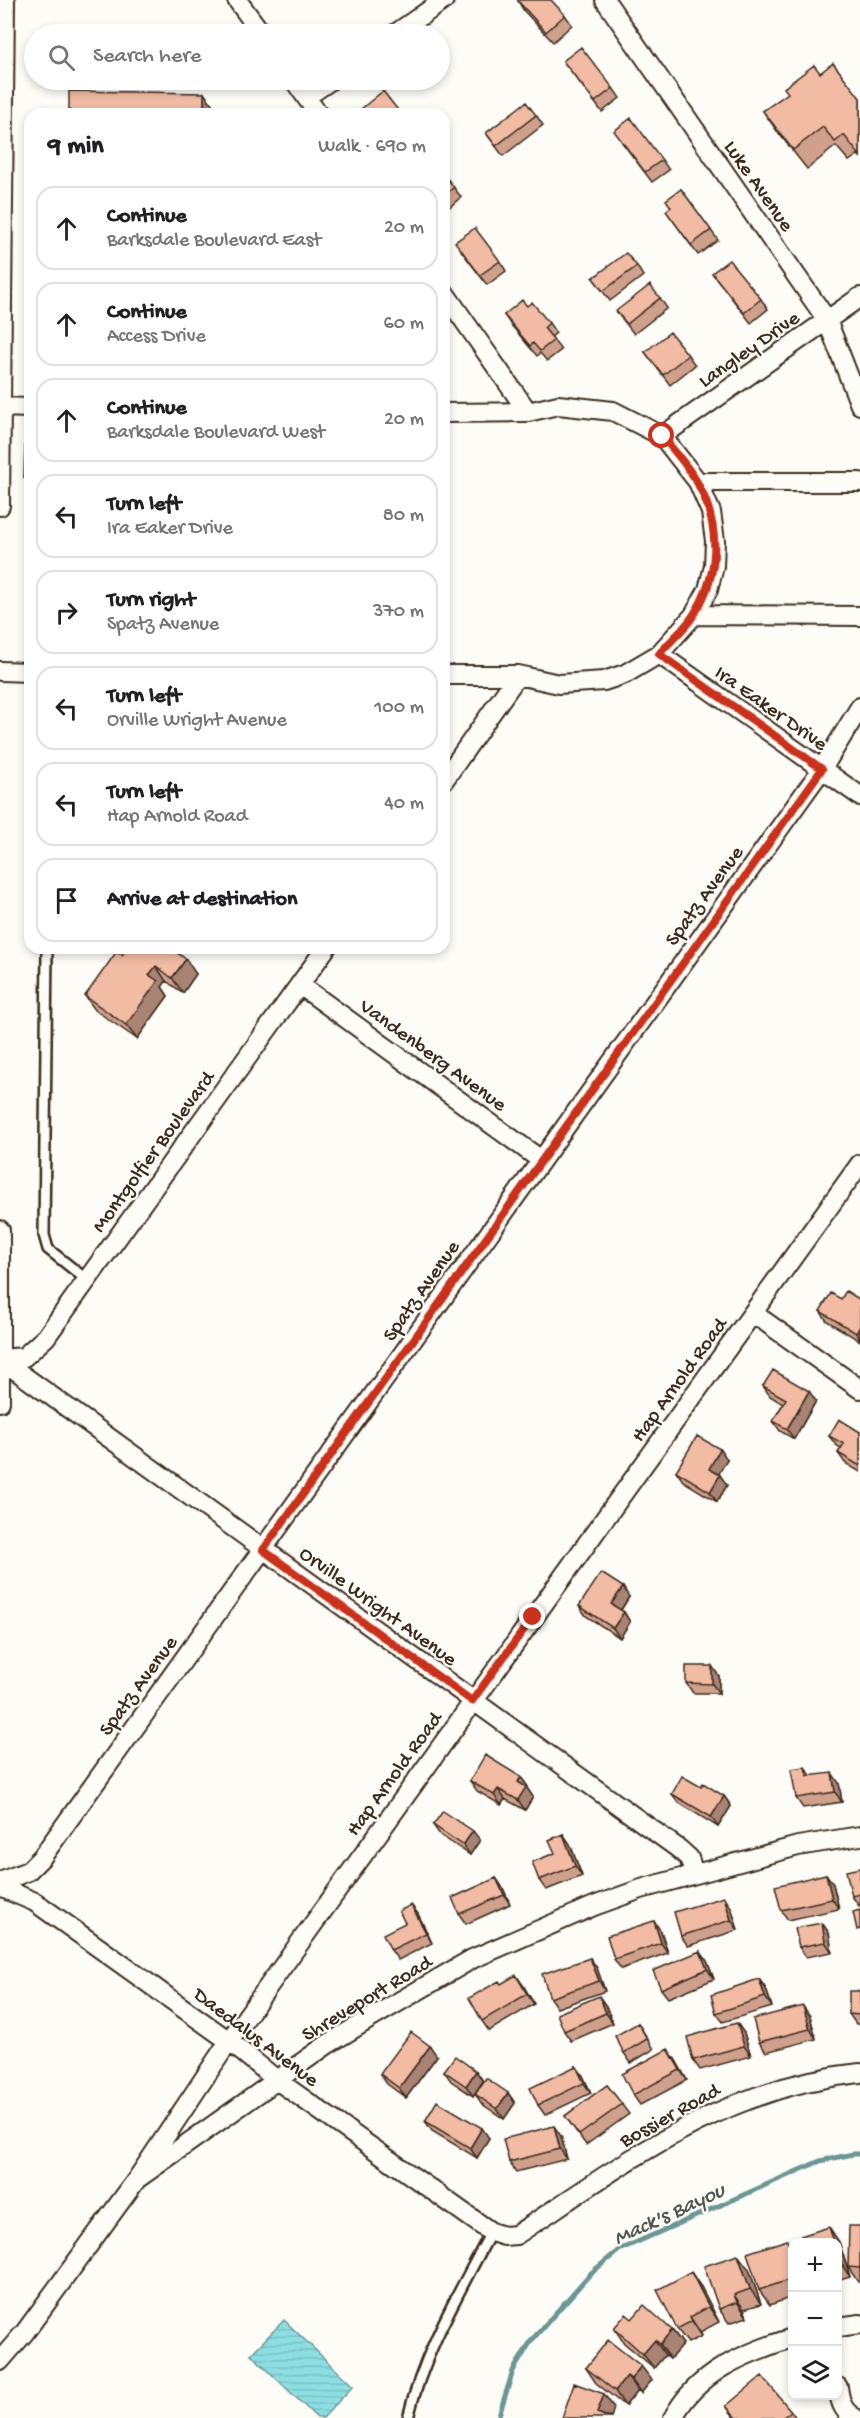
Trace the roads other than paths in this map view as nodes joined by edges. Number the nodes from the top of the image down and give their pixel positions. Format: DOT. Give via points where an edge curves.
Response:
graph roads {
  1 [pos="5,0"];
  2 [pos="237,0"];
  3 [pos="444,0"];
  4 [pos="605,0"];
  5 [pos="255,24"];
  6 [pos="409,24"];
  7 [pos="301,90"];
  8 [pos="316,90"];
  9 [pos="306,97"];
  10 [pos="314,108"];
  11 [pos="1,235"];
  12 [pos="860,297"];
  13 [pos="450,301"];
  14 [pos="826,320"];
  15 [pos="860,405"];
  16 [pos="0,407"];
  17 [pos="24,408"];
  18 [pos="528,412"];
  19 [pos="450,413"];
  20 [pos="662,436"];
  21 [pos="698,482"];
  22 [pos="860,482"];
  23 [pos="0,506"];
  24 [pos="860,616"];
  25 [pos="691,619"];
  26 [pos="659,654"];
  27 [pos="0,671"];
  28 [pos="24,672"];
  29 [pos="450,675"];
  30 [pos="518,675"];
  31 [pos="860,707"];
  32 [pos="822,769"];
  33 [pos="450,771"];
  34 [pos="860,796"];
  35 [pos="47,954"];
  36 [pos="322,954"];
  37 [pos="300,985"];
  38 [pos="541,1160"];
  39 [pos="860,1164"];
  40 [pos="0,1230"];
  41 [pos="87,1280"];
  42 [pos="753,1312"];
  43 [pos="0,1359"];
  44 [pos="860,1389"];
  45 [pos="0,1402"];
  46 [pos="263,1550"];
  47 [pos="472,1701"];
  48 [pos="860,1836"];
  49 [pos="694,1874"];
  50 [pos="0,1882"];
  51 [pos="0,1887"];
  52 [pos="229,2041"];
  53 [pos="860,2073"];
  54 [pos="278,2081"];
  55 [pos="137,2180"];
  56 [pos="491,2232"];
  57 [pos="516,2235"];
  58 [pos="860,2324"];
  59 [pos="842,2326"];
  60 [pos="788,2340"];
  61 [pos="0,2361"];
  62 [pos="840,2400"];
  63 [pos="408,2418"];
  64 [pos="672,2418"];
  65 [pos="855,2418"];
  1 -- 11 [label="street"];
  2 -- 5 [label="street"];
  3 -- 6 [label="street"];
  4 -- 14 [label="street, Luke Avenue"];
  7 -- 9 [label="street"];
  8 -- 9 [label="street"];
  9 -- 10 [label="street"];
  11 -- 16 [label="street"];
  12 -- 14 [label="street, Langley Drive"];
  13 -- 18 [label="street"];
  14 -- 15 [label="street, Luke Avenue"];
  14 -- 20 [label="street, Langley Drive"];
  16 -- 17 [label="street"];
  16 -- 23 [label="street"];
  18 -- 19 [label="street"];
  18 -- 20 [label="street" via="558,405 613,411"];
  20 -- 21 [label="street"];
  21 -- 22 [label="street"];
  21 -- 25 [label="street" via="711,512 714,566 708,590"];
  24 -- 25 [label="street"];
  25 -- 26 [label="street"];
  26 -- 30 [label="street" via="604,681 559,684"];
  26 -- 32 [label="street, Ira Eaker Drive"];
  27 -- 28 [label="street"];
  29 -- 30 [label="street"];
  30 -- 33 [label="street"];
  31 -- 32 [label="street, Spatz Avenue"];
  32 -- 34 [label="street, Ira Eaker Drive"];
  32 -- 38 [label="street, Spatz Avenue"];
  35 -- 41 [label="lane" via="44,1235 48,1250"];
  36 -- 37 [label="street, Montgolfier Boulevard"];
  37 -- 38 [label="street, Vandenberg Avenue"];
  37 -- 41 [label="street, Montgolfier Boulevard"];
  38 -- 46 [label="street, Spatz Avenue"];
  39 -- 42 [label="street, Hap Arnold Road"];
  40 -- 43 [label="street"];
  41 -- 43 [label="street, Montgolfier Boulevard" via="46,1337 24,1357"];
  42 -- 44 [label="street"];
  42 -- 47 [label="street, Hap Arnold Road"];
  43 -- 45 [label="street"];
  43 -- 46 [label="street, Orville Wright Avenue"];
  46 -- 47 [label="street, Orville Wright Avenue"];
  46 -- 50 [label="street, Spatz Avenue" via="42,1857 28,1871"];
  47 -- 49 [label="street, Orville Wright Avenue" via="679,1849 688,1858"];
  47 -- 52 [label="street, Hap Arnold Road"];
  48 -- 49 [label="street, Shreveport Road" via="798,1846"];
  49 -- 54 [label="street, Shreveport Road" via="594,1906 472,1959 328,2044"];
  51 -- 52 [label="street, Daedalus Avenue" via="35,1902"];
  52 -- 54 [label="street, Daedalus Avenue"];
  52 -- 55 [label="street, Hap Arnold Road"];
  53 -- 57 [label="street, Bossier Road" via="811,2079 758,2095 698,2121 660,2140"];
  54 -- 55 [label="street, Shreveport Road"];
  54 -- 56 [label="street, Daedalus Avenue"];
  55 -- 61 [label="street, Shreveport Road"];
  56 -- 57 [label="street, Daedalus Avenue"];
  56 -- 63 [label="lane" via="434,2339"];
  58 -- 59 [label="street"];
  60 -- 64 [label="street" via="731,2361 691,2392"];
  62 -- 65 [label="street"];
}
